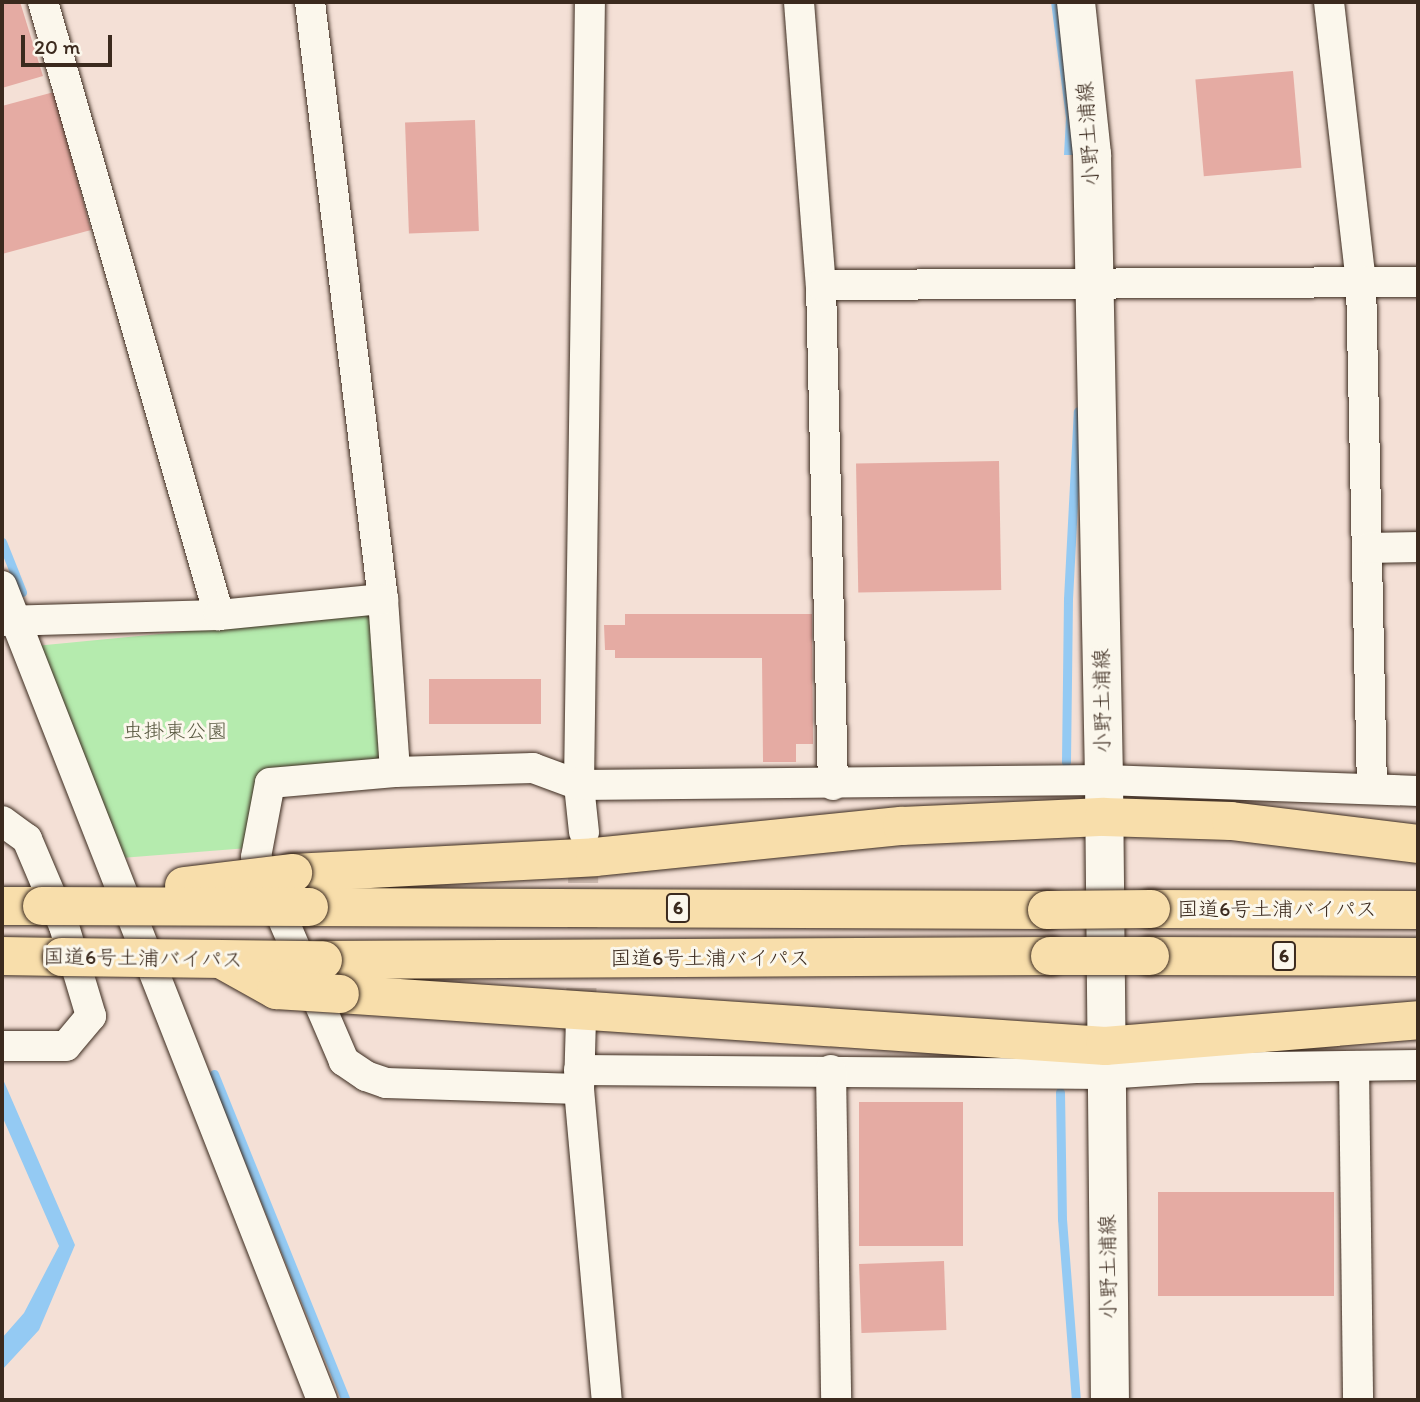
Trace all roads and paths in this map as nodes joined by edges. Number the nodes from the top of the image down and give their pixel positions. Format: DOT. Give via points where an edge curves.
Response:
graph roads {
  1 [pos="43,2"];
  2 [pos="310,2"];
  3 [pos="590,2"];
  4 [pos="799,2"];
  5 [pos="1076,2"];
  6 [pos="1329,2"];
  7 [pos="1361,281"];
  8 [pos="1418,282"];
  9 [pos="1094,284"];
  10 [pos="821,285"];
  11 [pos="1418,547"];
  12 [pos="1368,548"];
  13 [pos="2,586"];
  14 [pos="383,599"];
  15 [pos="219,615"];
  16 [pos="8,620"];
  17 [pos="395,772"];
  18 [pos="579,785"];
  19 [pos="833,785"];
  20 [pos="1372,789"];
  21 [pos="1418,791"];
  22 [pos="1104,799"];
  23 [pos="2,821"];
  24 [pos="584,832"];
  25 [pos="1418,844"];
  26 [pos="2,906"];
  27 [pos="120,907"];
  28 [pos="1418,910"];
  29 [pos="2,956"];
  30 [pos="1418,957"];
  31 [pos="220,959"];
  32 [pos="581,1018"];
  33 [pos="1418,1020"];
  34 [pos="2,1046"];
  35 [pos="1105,1060"];
  36 [pos="1418,1065"];
  37 [pos="1354,1066"];
  38 [pos="831,1070"];
  39 [pos="579,1079"];
  40 [pos="322,1400"];
  41 [pos="607,1400"];
  42 [pos="836,1400"];
  43 [pos="1110,1400"];
  44 [pos="1358,1400"];
  1 -- 15 [label="street"];
  2 -- 14 [label="street"];
  3 -- 18 [label="street"];
  4 -- 10 [label="street"];
  5 -- 9 [label="main road, 小野土浦線" via="1092,154"];
  6 -- 7 [label="street"];
  7 -- 8 [label="street"];
  7 -- 9 [label="street"];
  7 -- 12 [label="street"];
  9 -- 10 [label="street"];
  9 -- 22 [label="main road, 小野土浦線"];
  10 -- 19 [label="street"];
  11 -- 12 [label="street"];
  12 -- 20 [label="street"];
  13 -- 16 [label="street"];
  14 -- 15 [label="street"];
  14 -- 17 [label="street"];
  15 -- 16 [label="street"];
  16 -- 40 [label="street"];
  17 -- 18 [label="street" via="533,768"];
  17 -- 39 [label="street" via="270,783 256,857 344,1061 386,1083"];
  18 -- 19 [label="street"];
  18 -- 24 [label="street"];
  19 -- 22 [label="street"];
  20 -- 21 [label="street"];
  20 -- 22 [label="street"];
  22 -- 25 [label="highway" via="1231,821"];
  22 -- 27 [label="highway, bridge" via="902,826 595,857 293,873 158,889"];
  22 -- 35 [label="main road, 小野土浦線"];
  23 -- 34 [label="street" via="27,839 64,926 91,1016 66,1046"];
  26 -- 27 [label="highway, 国道6号土浦バイパス / 6, bridge"];
  27 -- 28 [label="highway, 国道6号土浦バイパス / 6, bridge"];
  29 -- 31 [label="highway, 国道6号土浦バイパス / 6, bridge"];
  30 -- 31 [label="highway, 国道6号土浦バイパス / 6, bridge"];
  31 -- 35 [label="highway, bridge" via="276,990"];
  32 -- 39 [label="street"];
  33 -- 35 [label="highway"];
  35 -- 37 [label="street" via="1196,1068"];
  35 -- 38 [label="street"];
  35 -- 43 [label="main road, 小野土浦線"];
  36 -- 37 [label="street"];
  37 -- 44 [label="street"];
  38 -- 39 [label="street"];
  38 -- 42 [label="street"];
  39 -- 41 [label="street"];
}
